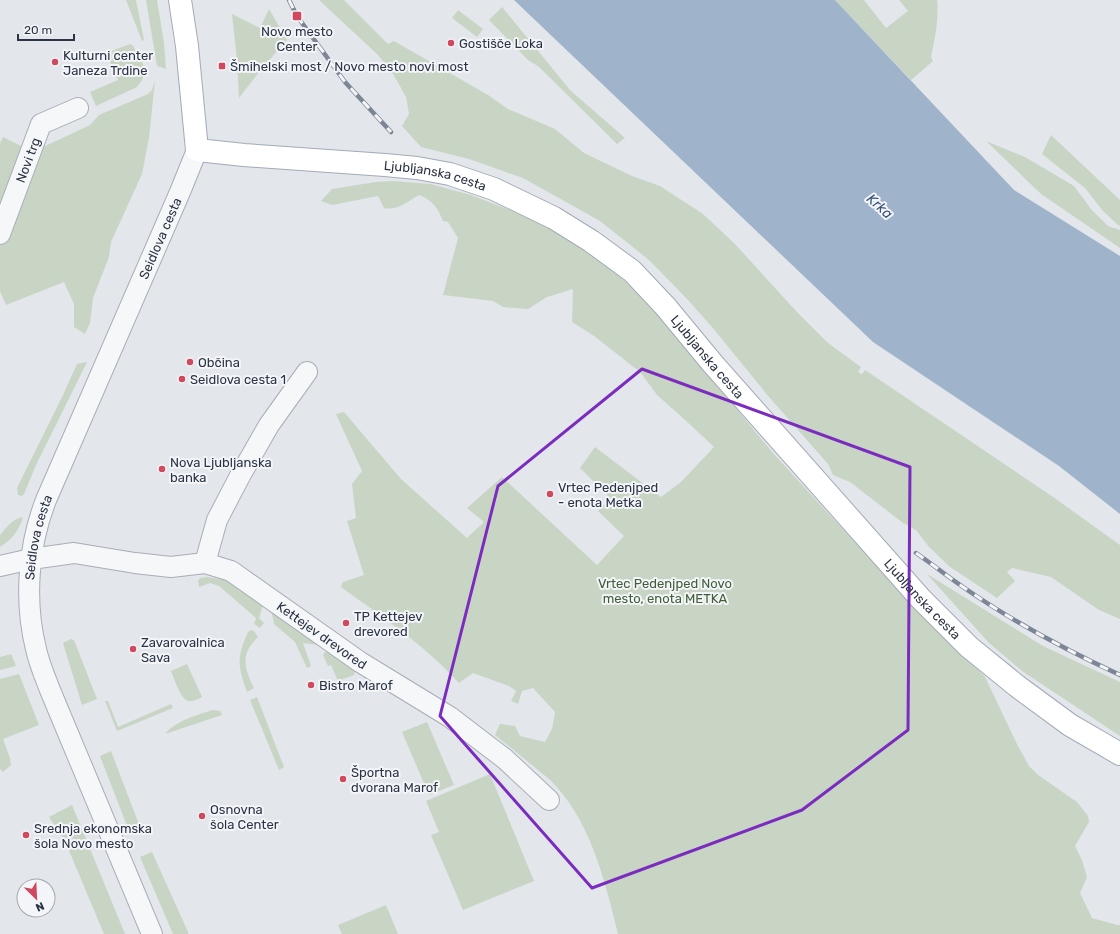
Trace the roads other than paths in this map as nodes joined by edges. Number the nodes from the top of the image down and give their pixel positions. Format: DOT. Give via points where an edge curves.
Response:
graph roads {
  1 [pos="180,0"];
  2 [pos="78,108"];
  3 [pos="197,150"];
  4 [pos="0,234"];
  5 [pos="307,372"];
  6 [pos="31,558"];
  7 [pos="206,564"];
  8 [pos="0,566"];
  9 [pos="1120,754"];
  10 [pos="549,800"];
  11 [pos="152,934"];
  1 -- 3 [label="main road"];
  2 -- 4 [label="street, Novi trg" via="40,124"];
  3 -- 6 [label="street, Seidlova cesta" via="46,500"];
  3 -- 9 [label="main road, Ljubljanska cesta" via="391,165 450,174 494,189 554,218 592,241 632,271 660,301 921,599 969,647 1070,725"];
  5 -- 7 [label="street" via="269,425 241,474 217,520"];
  6 -- 7 [label="street, Kettejev drevored" via="74,553 171,567"];
  6 -- 8 [label="street, Kettejev drevored"];
  6 -- 11 [label="street, Seidlova cesta" via="30,612 36,650 50,690"];
  7 -- 10 [label="street, Kettejev drevored" via="231,570 360,662 450,717 505,759"];
}
